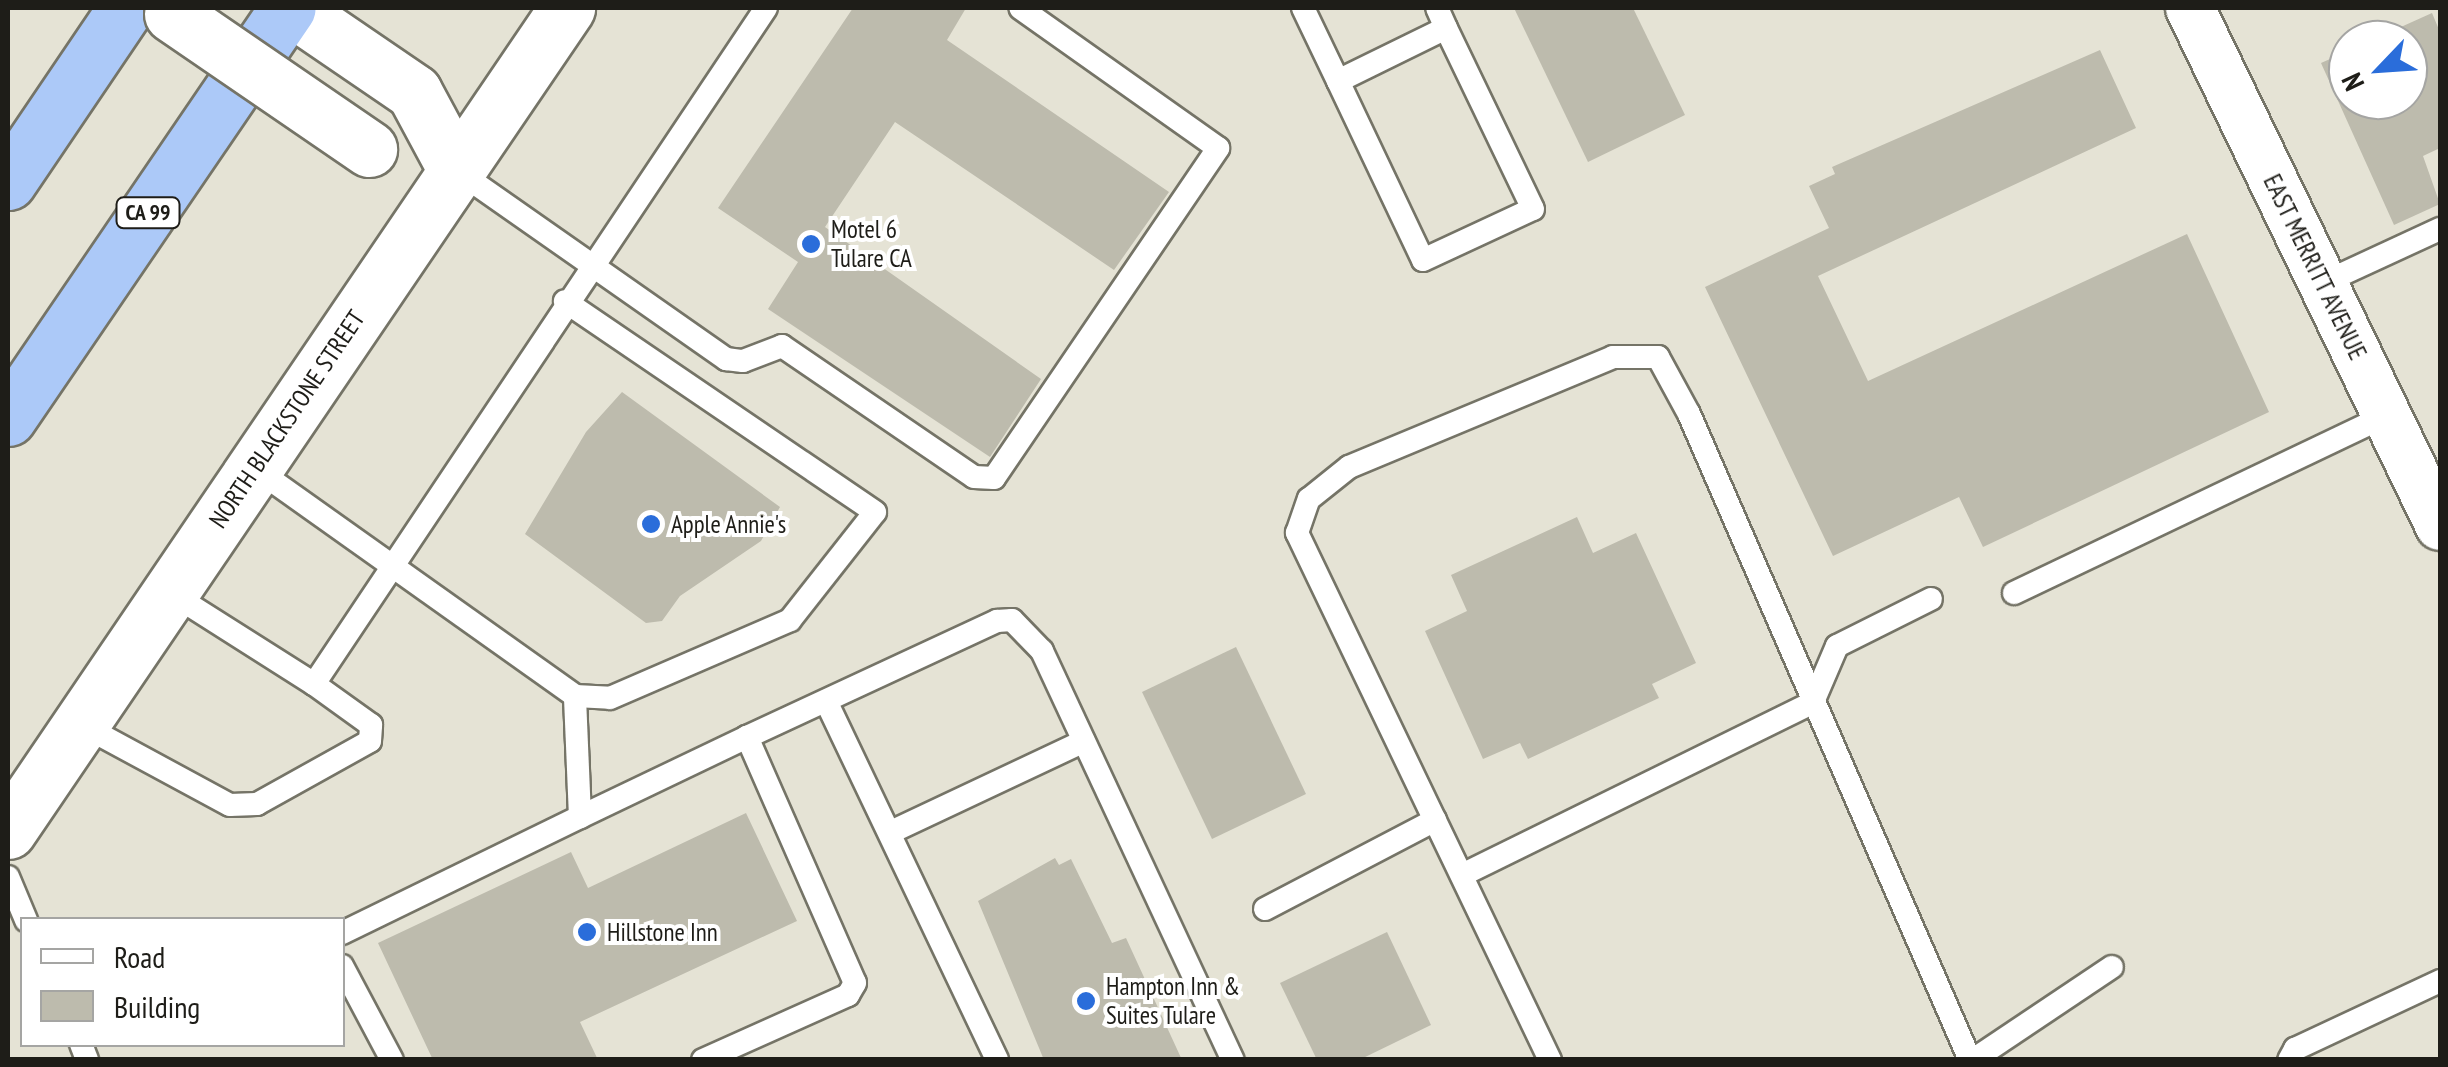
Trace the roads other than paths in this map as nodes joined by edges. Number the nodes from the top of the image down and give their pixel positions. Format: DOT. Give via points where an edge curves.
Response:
graph roads {
  1 [pos="126,8"];
  2 [pos="163,8"];
  3 [pos="289,8"];
  4 [pos="567,8"];
  5 [pos="766,8"];
  6 [pos="1020,8"];
  7 [pos="1302,8"];
  8 [pos="2190,8"];
  9 [pos="1441,18"];
  10 [pos="1338,81"];
  11 [pos="456,170"];
  12 [pos="8,182"];
  13 [pos="2440,228"];
  14 [pos="589,264"];
  15 [pos="2322,282"];
  16 [pos="565,301"];
  17 [pos="2387,415"];
  18 [pos="8,418"];
  19 [pos="254,467"];
  20 [pos="2440,526"];
  21 [pos="393,566"];
  22 [pos="169,592"];
  23 [pos="2014,593"];
  24 [pos="1931,599"];
  25 [pos="314,684"];
  26 [pos="575,696"];
  27 [pos="826,700"];
  28 [pos="1812,702"];
  29 [pos="80,724"];
  30 [pos="747,737"];
  31 [pos="1084,741"];
  32 [pos="580,817"];
  33 [pos="1435,820"];
  34 [pos="8,830"];
  35 [pos="891,832"];
  36 [pos="1462,875"];
  37 [pos="8,877"];
  38 [pos="1264,909"];
  39 [pos="25,917"];
  40 [pos="345,932"];
  41 [pos="2112,967"];
  42 [pos="345,972"];
  43 [pos="2440,981"];
  44 [pos="392,1060"];
  45 [pos="703,1060"];
  46 [pos="996,1060"];
  47 [pos="1233,1060"];
  48 [pos="1550,1060"];
  49 [pos="1971,1060"];
  50 [pos="2289,1060"];
  1 -- 12 [label="highway"];
  2 -- 11 [label="main road, bridge" via="369,149"];
  3 -- 11 [label="main road" via="414,92"];
  3 -- 18 [label="highway, CA 99"];
  4 -- 11 [label="main road, NORTH BLACKSTONE STREET"];
  5 -- 14 [label="lane"];
  6 -- 14 [label="lane" via="1218,148 994,478 974,477 782,346 743,361 726,360"];
  7 -- 10 [label="lane"];
  8 -- 15 [label="street, EAST MERRITT AVENUE"];
  9 -- 10 [label="lane"];
  9 -- 10 [label="lane" via="1533,208 1423,260"];
  11 -- 14 [label="lane"];
  11 -- 19 [label="main road, NORTH BLACKSTONE STREET"];
  13 -- 15 [label="lane"];
  14 -- 16 [label="lane"];
  15 -- 17 [label="street, EAST MERRITT AVENUE"];
  16 -- 21 [label="lane"];
  16 -- 26 [label="lane" via="875,512 790,620 610,698"];
  17 -- 20 [label="street, EAST MERRITT AVENUE"];
  17 -- 23 [label="lane"];
  19 -- 21 [label="lane"];
  19 -- 22 [label="main road, NORTH BLACKSTONE STREET"];
  21 -- 25 [label="lane"];
  21 -- 26 [label="lane"];
  22 -- 25 [label="lane"];
  22 -- 29 [label="main road, NORTH BLACKSTONE STREET"];
  24 -- 28 [label="lane" via="1837,646"];
  25 -- 29 [label="lane" via="370,726 370,741 257,804 230,805"];
  26 -- 32 [label="lane"];
  27 -- 30 [label="lane"];
  27 -- 31 [label="lane" via="997,621 1012,620 1042,651"];
  27 -- 35 [label="lane"];
  28 -- 33 [label="lane" via="1689,414 1658,357 1613,357 1349,468 1309,499 1298,533"];
  28 -- 36 [label="lane"];
  28 -- 49 [label="lane"];
  29 -- 34 [label="main road, NORTH BLACKSTONE STREET"];
  30 -- 32 [label="lane"];
  30 -- 45 [label="lane" via="856,983 848,995"];
  31 -- 35 [label="lane"];
  31 -- 47 [label="lane"];
  32 -- 40 [label="lane"];
  33 -- 36 [label="lane"];
  33 -- 38 [label="lane"];
  35 -- 46 [label="lane"];
  36 -- 48 [label="lane"];
  37 -- 39 [label="lane"];
  41 -- 49 [label="lane"];
  42 -- 44 [label="lane"];
  43 -- 50 [label="lane" via="2295,1049"];
}
